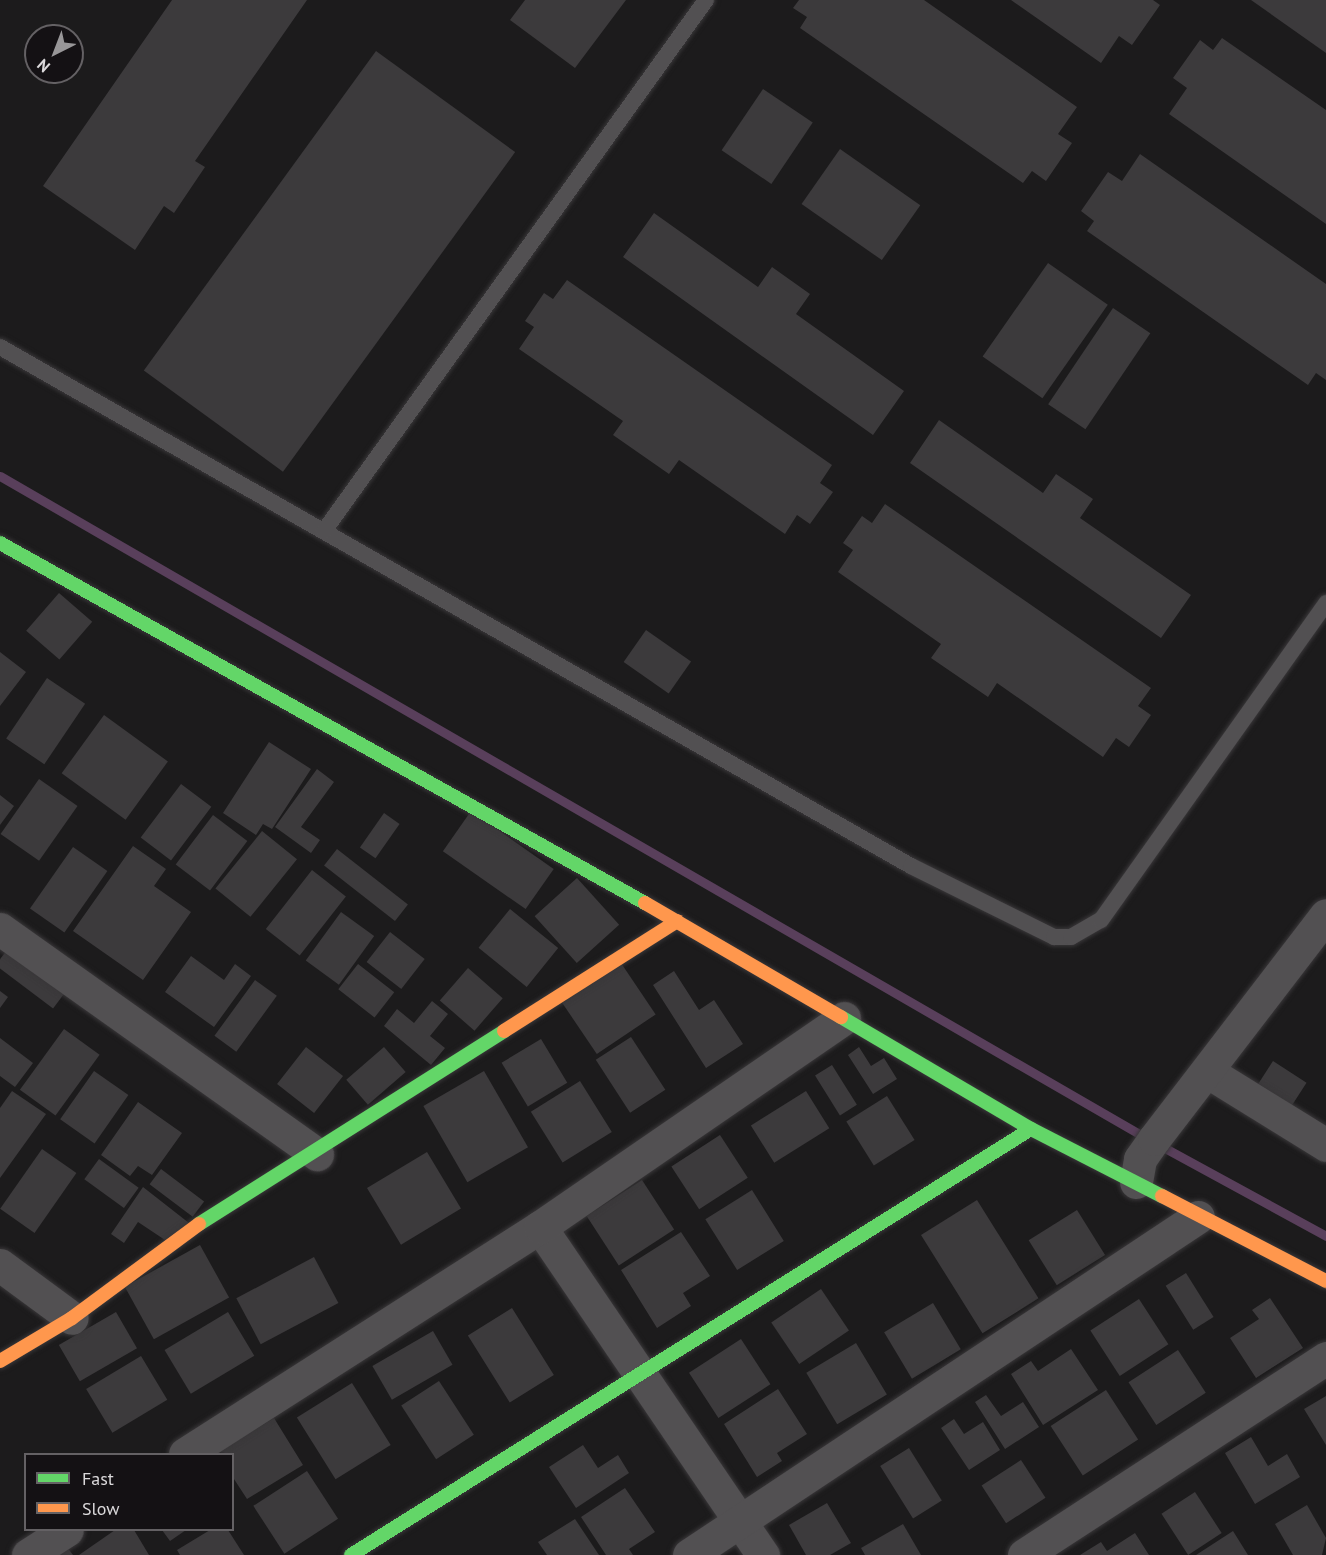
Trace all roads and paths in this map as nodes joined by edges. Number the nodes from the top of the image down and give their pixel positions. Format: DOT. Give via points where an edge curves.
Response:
graph roads {
  1 [pos="706,0"];
  2 [pos="0,348"];
  3 [pos="324,531"];
  4 [pos="0,543"];
  5 [pos="1326,603"];
  6 [pos="1326,915"];
  7 [pos="677,921"];
  8 [pos="0,929"];
  9 [pos="844,1018"];
  10 [pos="1199,1081"];
  11 [pos="1031,1129"];
  12 [pos="1326,1145"];
  13 [pos="317,1154"];
  14 [pos="1138,1171"];
  15 [pos="1198,1217"];
  16 [pos="540,1227"];
  17 [pos="0,1265"];
  18 [pos="1326,1281"];
  19 [pos="72,1318"];
  20 [pos="1326,1358"];
  21 [pos="0,1362"];
  22 [pos="637,1371"];
  23 [pos="187,1453"];
  24 [pos="741,1521"];
  25 [pos="66,1531"];
  26 [pos="28,1555"];
  27 [pos="351,1555"];
  28 [pos="689,1555"];
  29 [pos="763,1555"];
  30 [pos="1024,1555"];
  1 -- 3 [label="lane"];
  2 -- 3 [label="lane"];
  3 -- 5 [label="lane" via="911,866 1054,937 1071,937 1101,920"];
  4 -- 7 [label="street"];
  6 -- 10 [label="street"];
  7 -- 9 [label="street"];
  7 -- 13 [label="street"];
  8 -- 13 [label="street"];
  9 -- 11 [label="street"];
  9 -- 16 [label="street"];
  10 -- 12 [label="street"];
  10 -- 14 [label="street"];
  11 -- 14 [label="street"];
  11 -- 22 [label="street"];
  13 -- 19 [label="street" via="183,1234"];
  14 -- 15 [label="street"];
  15 -- 18 [label="street"];
  15 -- 24 [label="street"];
  16 -- 22 [label="street"];
  16 -- 23 [label="street"];
  17 -- 19 [label="street"];
  19 -- 21 [label="street"];
  20 -- 30 [label="street"];
  22 -- 24 [label="street"];
  22 -- 27 [label="street"];
  24 -- 28 [label="street"];
  24 -- 29 [label="street"];
  25 -- 26 [label="street"];
}
